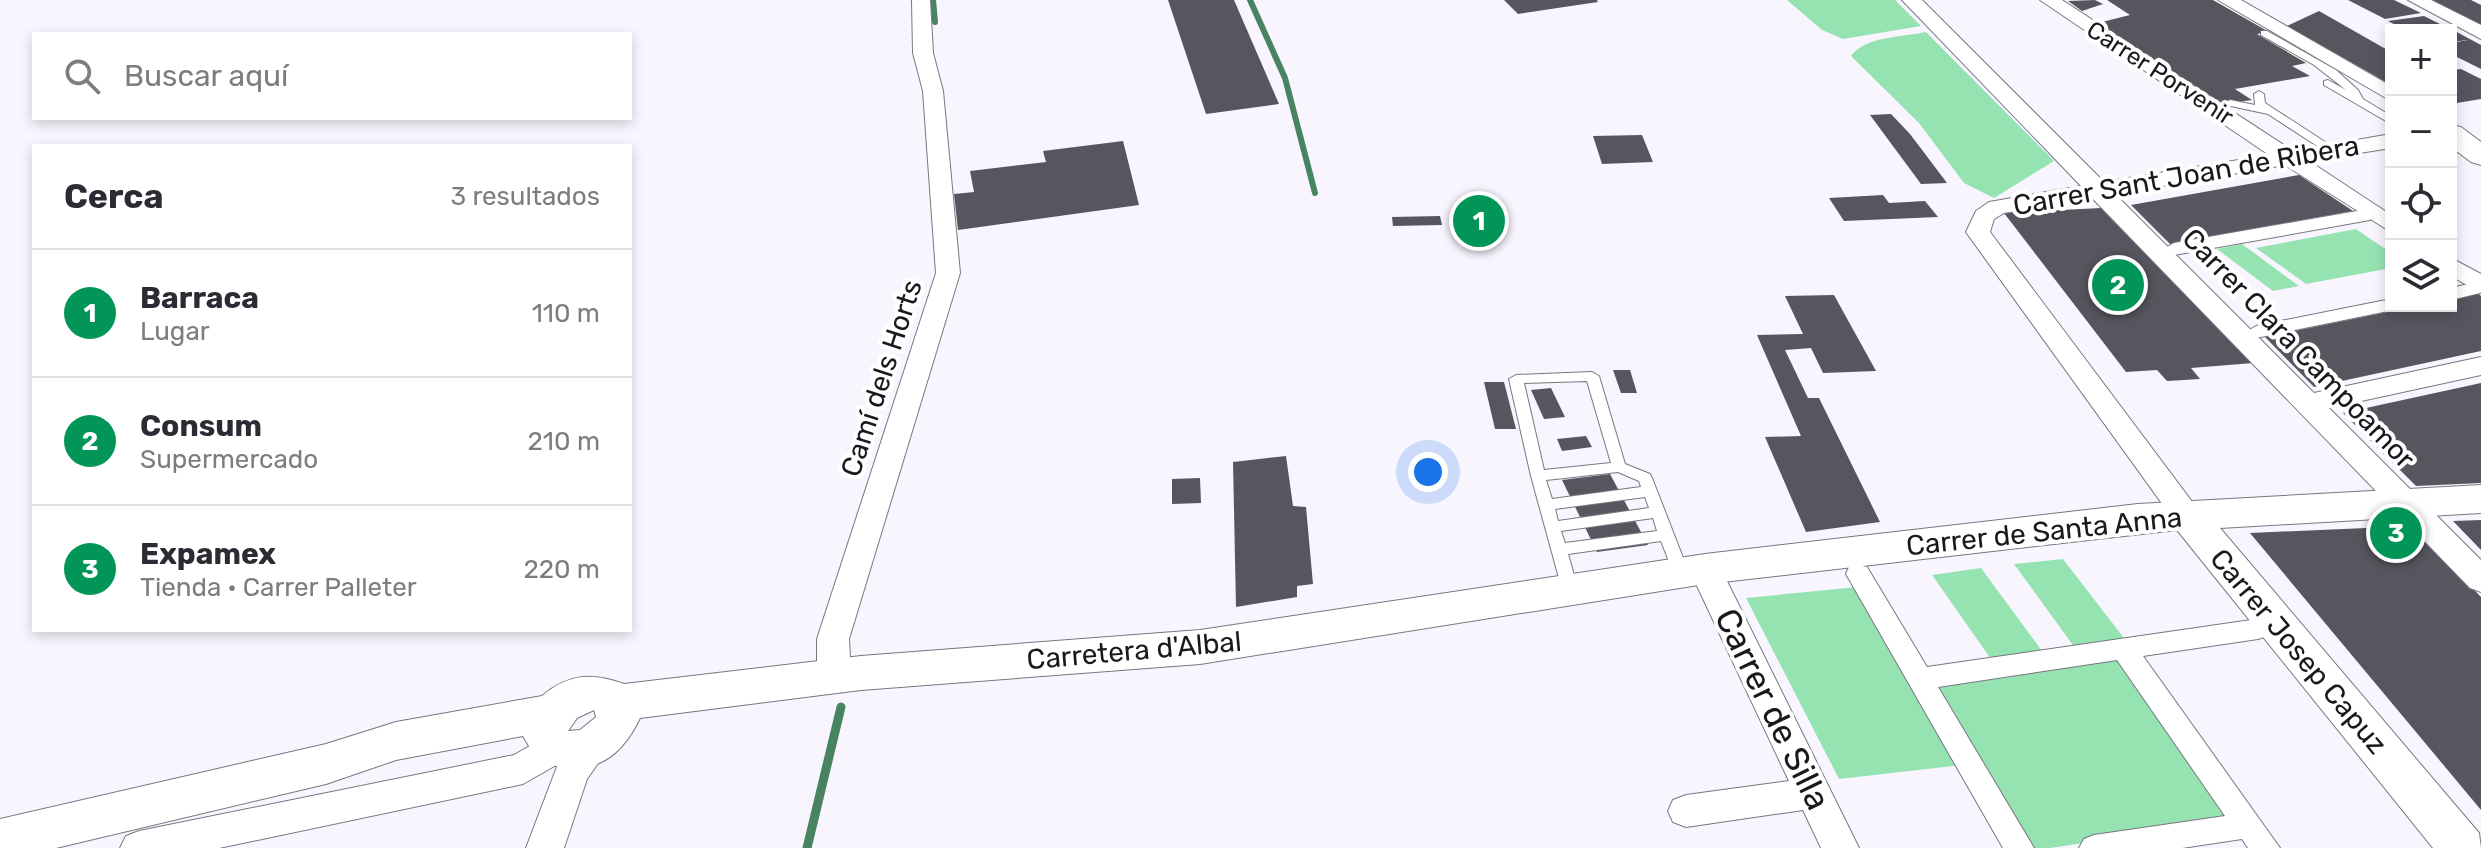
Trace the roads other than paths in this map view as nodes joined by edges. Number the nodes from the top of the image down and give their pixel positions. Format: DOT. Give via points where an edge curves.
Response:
graph roads {
  1 [pos="921,0"];
  2 [pos="1911,0"];
  3 [pos="2049,0"];
  4 [pos="2227,0"];
  5 [pos="2417,0"];
  6 [pos="2264,33"];
  7 [pos="2481,33"];
  8 [pos="2328,83"];
  9 [pos="2385,92"];
  10 [pos="2259,94"];
  11 [pos="2358,101"];
  12 [pos="2230,103"];
  13 [pos="2272,112"];
  14 [pos="2385,117"];
  15 [pos="2481,125"];
  16 [pos="2457,131"];
  17 [pos="2457,137"];
  18 [pos="2385,142"];
  19 [pos="2332,151"];
  20 [pos="2481,156"];
  21 [pos="2290,158"];
  22 [pos="2100,189"];
  23 [pos="1984,216"];
  24 [pos="2363,216"];
  25 [pos="2385,221"];
  26 [pos="2174,249"];
  27 [pos="2457,270"];
  28 [pos="2477,287"];
  29 [pos="2457,292"];
  30 [pos="2385,306"];
  31 [pos="2256,332"];
  32 [pos="2481,366"];
  33 [pos="2308,404"];
  34 [pos="1619,467"];
  35 [pos="1538,476"];
  36 [pos="1650,491"];
  37 [pos="2481,499"];
  38 [pos="2404,503"];
  39 [pos="1546,505"];
  40 [pos="1658,512"];
  41 [pos="2187,515"];
  42 [pos="1552,527"];
  43 [pos="1667,535"];
  44 [pos="1559,550"];
  45 [pos="1693,571"];
  46 [pos="1858,574"];
  47 [pos="2481,580"];
  48 [pos="1589,586"];
  49 [pos="2258,629"];
  50 [pos="2123,649"];
  51 [pos="834,676"];
  52 [pos="1919,679"];
  53 [pos="585,731"];
  54 [pos="1814,793"];
  55 [pos="1686,811"];
  56 [pos="2257,837"];
  57 [pos="0,840"];
  58 [pos="139,848"];
  59 [pos="545,848"];
  60 [pos="1840,848"];
  61 [pos="2019,848"];
  62 [pos="2094,848"];
  63 [pos="2462,848"];
  1 -- 51 [label="street, Camí dels Horts" via="948,273 833,639"];
  2 -- 22 [label="street, Carrer Clara Campoamor"];
  3 -- 21 [label="street, Carrer Porvenir"];
  4 -- 9 [label="street"];
  5 -- 7 [label="street"];
  6 -- 11 [label="lane" via="2344,80"];
  8 -- 11 [label="lane"];
  10 -- 13 [label="lane" via="2260,104"];
  11 -- 14 [label="lane"];
  12 -- 13 [label="lane"];
  13 -- 19 [label="lane"];
  15 -- 16 [label="street"];
  17 -- 20 [label="street"];
  18 -- 19 [label="street, Carrer Sant Joan de Ribera"];
  19 -- 21 [label="street, Carrer Sant Joan de Ribera"];
  21 -- 22 [label="street, Carrer Sant Joan de Ribera"];
  21 -- 25 [label="street, Carrer Porvenir"];
  22 -- 23 [label="street, Carrer Sant Joan de Ribera" via="1997,207"];
  22 -- 33 [label="street, Carrer Clara Campoamor"];
  23 -- 41 [label="street, Carrer Josep Capuz" via="1978,232"];
  24 -- 26 [label="street"];
  27 -- 28 [label="street"];
  28 -- 29 [label="street"];
  30 -- 31 [label="street"];
  32 -- 33 [label="street"];
  33 -- 38 [label="street, Carrer Clara Campoamor"];
  34 -- 35 [label="lane"];
  34 -- 35 [label="lane" via="1592,376 1516,379"];
  34 -- 36 [label="lane" via="1645,478"];
  35 -- 39 [label="lane"];
  36 -- 39 [label="lane"];
  36 -- 40 [label="lane"];
  37 -- 38 [label="street, Carrer de Santa Anna"];
  38 -- 41 [label="street, Carrer de Santa Anna"];
  38 -- 47 [label="street, Carrer Clara Campoamor"];
  39 -- 42 [label="lane"];
  40 -- 42 [label="lane"];
  40 -- 43 [label="lane"];
  41 -- 45 [label="street, Carrer de Santa Anna"];
  41 -- 63 [label="street, Carrer Josep Capuz"];
  42 -- 44 [label="lane"];
  43 -- 44 [label="lane"];
  43 -- 45 [label="lane"];
  44 -- 48 [label="lane"];
  45 -- 48 [label="street, Carrer de Santa Anna"];
  45 -- 54 [label="street, Carrer de Silla"];
  46 -- 52 [label="street"];
  48 -- 51 [label="street, Carretera d'Albal" via="1200,647"];
  49 -- 50 [label="street"];
  50 -- 52 [label="street"];
  50 -- 56 [label="street"];
  51 -- 53 [label="street, Carretera d'Albal"];
  52 -- 61 [label="street"];
  53 -- 57 [label="street, Carretera d'Albal" via="526,732 326,764"];
  53 -- 58 [label="street" via="523,769"];
  53 -- 59 [label="street"];
  54 -- 55 [label="street"];
  54 -- 60 [label="street, Carrer de Silla"];
  56 -- 62 [label="street"];
}
